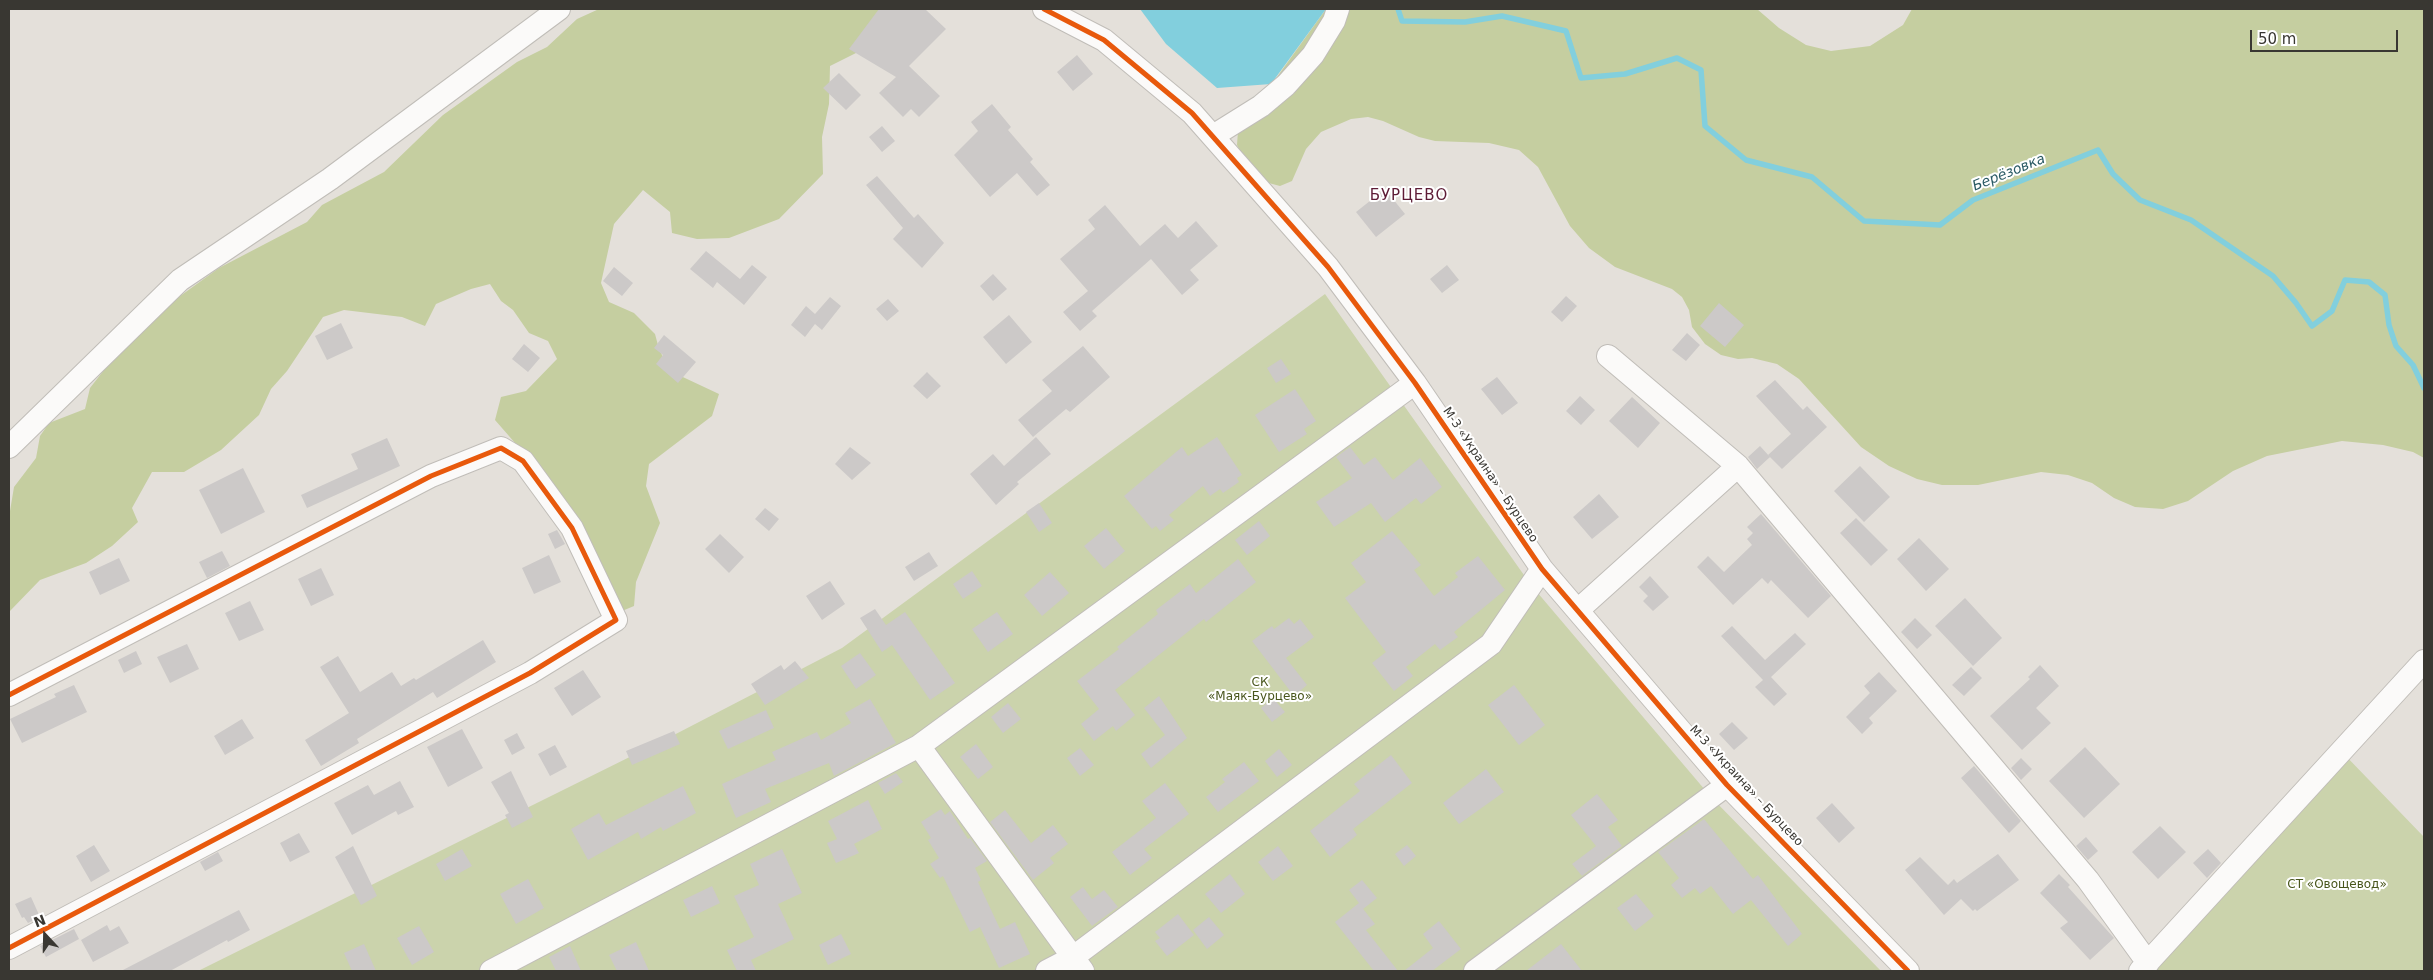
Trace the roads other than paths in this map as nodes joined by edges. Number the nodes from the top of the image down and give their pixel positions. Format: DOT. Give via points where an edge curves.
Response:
graph roads {
  1 [pos="559,9"];
  2 [pos="1044,9"];
  3 [pos="1338,9"];
  4 [pos="1213,136"];
  5 [pos="1608,356"];
  6 [pos="1415,383"];
  7 [pos="9,447"];
  8 [pos="1738,466"];
  9 [pos="1542,569"];
  10 [pos="1578,610"];
  11 [pos="2424,661"];
  12 [pos="9,695"];
  13 [pos="919,746"];
  14 [pos="1727,784"];
  15 [pos="9,948"];
  16 [pos="1078,965"];
  17 [pos="2144,967"];
  18 [pos="1899,969"];
  19 [pos="491,971"];
  20 [pos="1046,971"];
  21 [pos="1475,971"];
  1 -- 7 [label="street" via="330,179 180,280"];
  2 -- 4 [label="street, М-3 «Украина» – Бурцево" via="1104,40 1192,113"];
  3 -- 4 [label="street" via="1334,22 1313,55 1286,85 1261,106"];
  4 -- 6 [label="street, М-3 «Украина» – Бурцево" via="1328,267"];
  5 -- 8 [label="street"];
  6 -- 9 [label="street, М-3 «Украина» – Бурцево"];
  6 -- 13 [label="street"];
  8 -- 10 [label="street"];
  8 -- 17 [label="street" via="2088,880"];
  9 -- 10 [label="street, М-3 «Украина» – Бурцево"];
  9 -- 16 [label="street" via="1491,644"];
  10 -- 14 [label="street, М-3 «Украина» – Бурцево"];
  11 -- 17 [label="street"];
  12 -- 15 [label="street" via="431,476 500,448 523,461 572,528 616,620 530,673"];
  13 -- 16 [label="street"];
  13 -- 19 [label="street"];
  14 -- 18 [label="street, М-3 «Украина» – Бурцево"];
  14 -- 21 [label="street"];
  16 -- 20 [label="street"];
}
